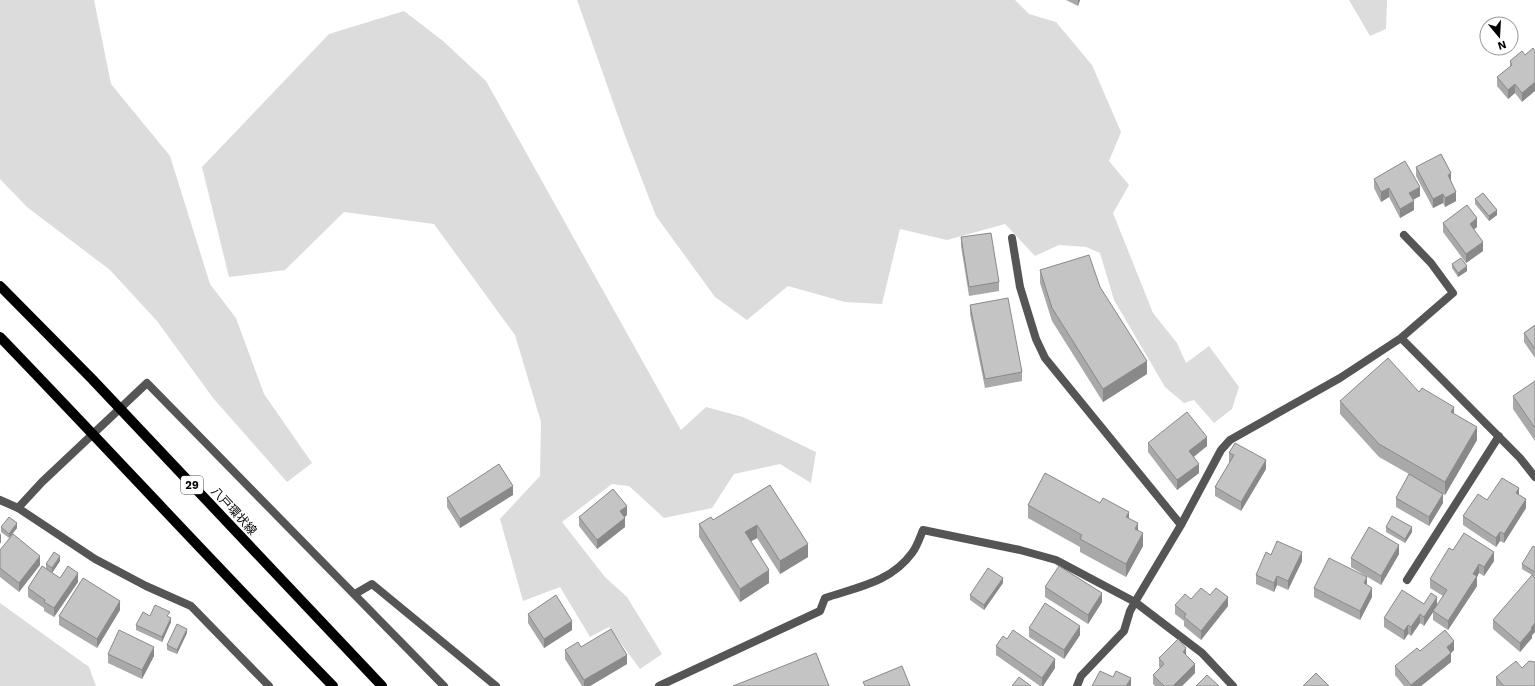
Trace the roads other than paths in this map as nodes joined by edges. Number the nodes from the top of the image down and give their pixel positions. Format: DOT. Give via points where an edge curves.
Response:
graph roads {
  1 [pos="1404,235"];
  2 [pos="1012,238"];
  3 [pos="0,286"];
  4 [pos="0,337"];
  5 [pos="1401,338"];
  6 [pos="1498,436"];
  7 [pos="1535,477"];
  8 [pos="0,500"];
  9 [pos="18,508"];
  10 [pos="1182,525"];
  11 [pos="1407,580"];
  12 [pos="355,594"];
  13 [pos="1135,602"];
  14 [pos="269,686"];
  15 [pos="333,686"];
  16 [pos="382,686"];
  17 [pos="444,686"];
  18 [pos="496,686"];
  19 [pos="658,686"];
  20 [pos="1077,686"];
  21 [pos="1232,686"];
  1 -- 5 [label="street" via="1431,263 1453,293"];
  2 -- 10 [label="street" via="1020,287 1036,339 1045,358"];
  3 -- 16 [label="main road, 八戸環状線 / 29" via="92,379"];
  4 -- 15 [label="main road" via="248,600"];
  5 -- 6 [label="street"];
  5 -- 10 [label="street" via="1340,378 1230,440 1221,450"];
  6 -- 7 [label="street"];
  6 -- 11 [label="street"];
  8 -- 9 [label="street"];
  9 -- 12 [label="street" via="147,383"];
  9 -- 14 [label="street" via="95,559 191,606"];
  10 -- 13 [label="street"];
  12 -- 17 [label="street"];
  12 -- 18 [label="street" via="372,584"];
  13 -- 19 [label="street" via="1056,560 923,530 913,552 893,573 878,581 825,598 820,611"];
  13 -- 20 [label="street" via="1124,631 1081,676"];
  13 -- 21 [label="street" via="1202,653"];
}
